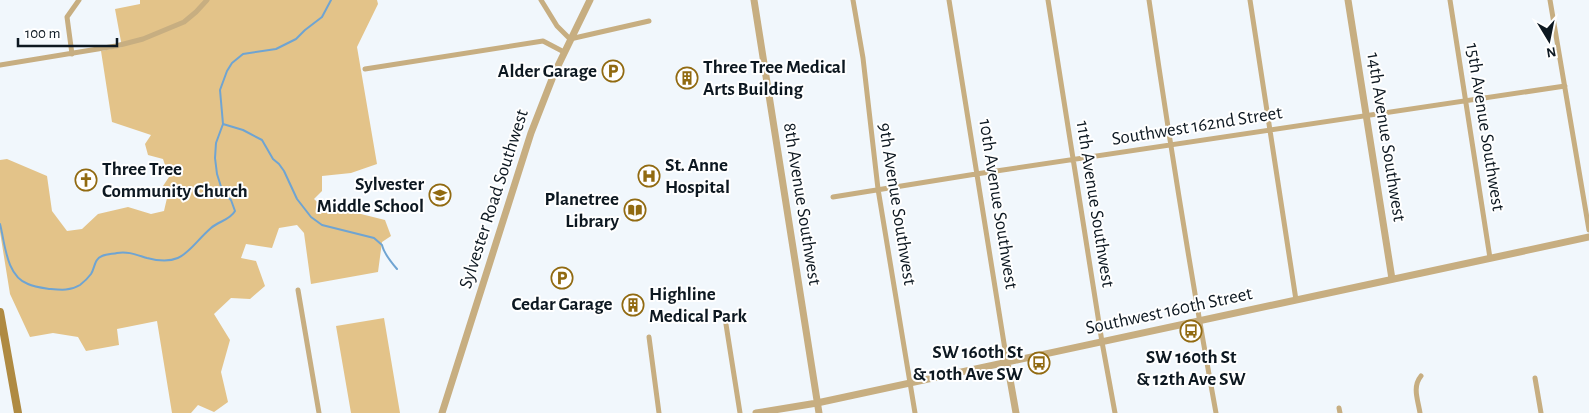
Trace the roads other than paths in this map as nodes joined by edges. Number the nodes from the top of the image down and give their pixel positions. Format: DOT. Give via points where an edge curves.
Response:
graph roads {
  1 [pos="79,0"];
  2 [pos="207,0"];
  3 [pos="541,0"];
  4 [pos="590,0"];
  5 [pos="754,0"];
  6 [pos="853,0"];
  7 [pos="949,0"];
  8 [pos="1048,0"];
  9 [pos="1149,0"];
  10 [pos="1250,0"];
  11 [pos="1348,0"];
  12 [pos="1450,0"];
  13 [pos="1550,0"];
  14 [pos="649,21"];
  15 [pos="570,39"];
  16 [pos="564,52"];
  17 [pos="72,54"];
  18 [pos="0,66"];
  19 [pos="364,69"];
  20 [pos="1565,86"];
  21 [pos="1466,99"];
  22 [pos="1366,115"];
  23 [pos="1271,130"];
  24 [pos="1170,146"];
  25 [pos="1073,160"];
  26 [pos="976,174"];
  27 [pos="878,189"];
  28 [pos="833,197"];
  29 [pos="1589,230"];
  30 [pos="1589,237"];
  31 [pos="1490,258"];
  32 [pos="1392,279"];
  33 [pos="298,290"];
  34 [pos="1296,300"];
  35 [pos="0,312"];
  36 [pos="725,318"];
  37 [pos="1199,321"];
  38 [pos="649,337"];
  39 [pos="1102,342"];
  40 [pos="1007,362"];
  41 [pos="1421,376"];
  42 [pos="1535,378"];
  43 [pos="910,382"];
  44 [pos="446,401"];
  45 [pos="817,403"];
  46 [pos="18,413"];
  47 [pos="319,413"];
  48 [pos="438,413"];
  49 [pos="442,413"];
  50 [pos="660,413"];
  51 [pos="740,413"];
  52 [pos="756,413"];
  53 [pos="818,413"];
  54 [pos="915,413"];
  55 [pos="1016,413"];
  56 [pos="1115,413"];
  57 [pos="1216,413"];
  58 [pos="1420,413"];
  59 [pos="1541,413"];
  1 -- 17 [label="street" via="67,17"];
  2 -- 17 [label="street" via="184,22 167,30 116,46"];
  3 -- 15 [label="street" via="557,26"];
  4 -- 15 [label="street, Sylvester Road Southwest"];
  5 -- 45 [label="street, 8th Avenue Southwest"];
  6 -- 27 [label="street, 9th Avenue Southwest"];
  7 -- 26 [label="street, 10th Avenue Southwest"];
  8 -- 25 [label="street, 11th Avenue Southwest"];
  9 -- 24 [label="street"];
  10 -- 23 [label="street"];
  11 -- 22 [label="street, 14th Avenue Southwest"];
  12 -- 21 [label="street, 15th Avenue Southwest"];
  13 -- 20 [label="street"];
  14 -- 15 [label="street"];
  15 -- 16 [label="street, Sylvester Road Southwest"];
  16 -- 19 [label="street" via="543,41"];
  16 -- 44 [label="street, Sylvester Road Southwest" via="531,133"];
  17 -- 18 [label="street"];
  20 -- 21 [label="street, Southwest 162nd Street"];
  20 -- 29 [label="street"];
  21 -- 22 [label="street, Southwest 162nd Street"];
  21 -- 31 [label="street, 15th Avenue Southwest"];
  22 -- 23 [label="street, Southwest 162nd Street"];
  22 -- 32 [label="street, 14th Avenue Southwest"];
  23 -- 24 [label="street, Southwest 162nd Street"];
  23 -- 34 [label="street"];
  24 -- 25 [label="street, Southwest 162nd Street"];
  24 -- 37 [label="street"];
  25 -- 26 [label="street, Southwest 162nd Street"];
  25 -- 39 [label="street, 11th Avenue Southwest"];
  26 -- 27 [label="street, Southwest 162nd Street"];
  26 -- 40 [label="street, 10th Avenue Southwest"];
  27 -- 28 [label="street, Southwest 162nd Street"];
  27 -- 43 [label="street, 9th Avenue Southwest"];
  30 -- 31 [label="street, Southwest 160th Street"];
  31 -- 32 [label="street, Southwest 160th Street"];
  32 -- 34 [label="street, Southwest 160th Street"];
  33 -- 47 [label="street"];
  34 -- 37 [label="street, Southwest 160th Street"];
  35 -- 46 [label="main road"];
  36 -- 51 [label="street"];
  37 -- 39 [label="street, Southwest 160th Street"];
  37 -- 57 [label="street"];
  38 -- 50 [label="street"];
  39 -- 40 [label="street, Southwest 160th Street"];
  39 -- 56 [label="street, 11th Avenue Southwest"];
  40 -- 43 [label="street, Southwest 160th Street"];
  40 -- 55 [label="street, 10th Avenue Southwest"];
  41 -- 58 [label="street" via="1416,388"];
  42 -- 59 [label="street"];
  43 -- 45 [label="street, Southwest 160th Street"];
  43 -- 54 [label="street, 9th Avenue Southwest"];
  44 -- 48 [label="street"];
  44 -- 49 [label="street, Sylvester Road Southwest"];
  45 -- 52 [label="street, Southwest 160th Street"];
  45 -- 53 [label="street, 8th Avenue Southwest"];
}
